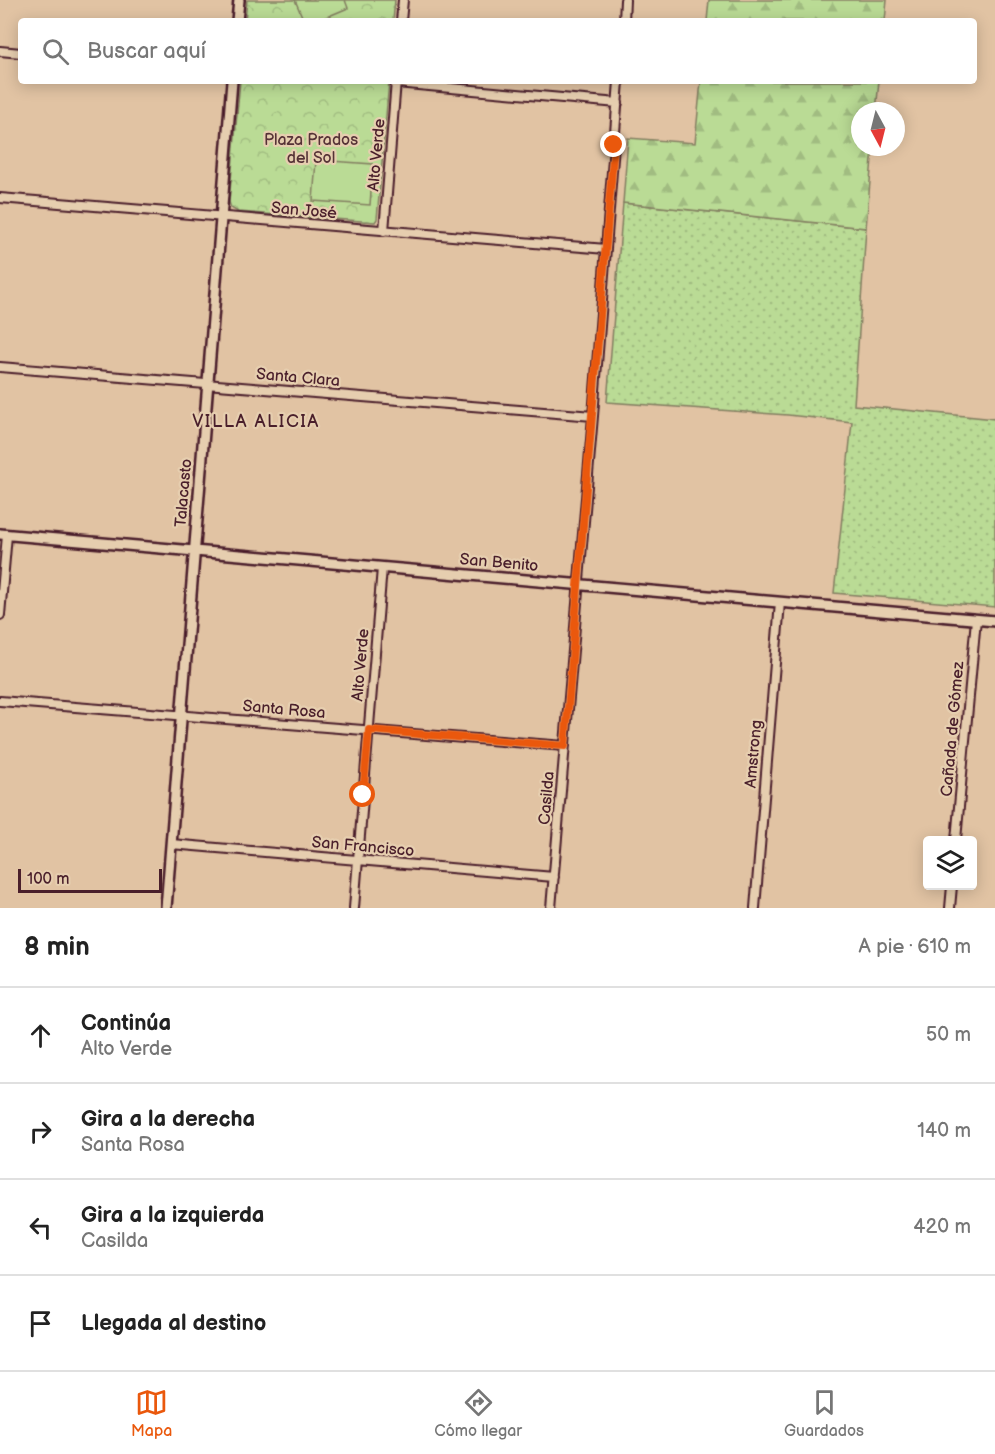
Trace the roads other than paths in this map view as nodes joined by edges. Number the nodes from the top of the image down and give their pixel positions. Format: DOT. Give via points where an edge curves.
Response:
graph roads {
  1 [pos="239,0"];
  2 [pos="403,0"];
  3 [pos="625,0"];
  4 [pos="237,18"];
  5 [pos="401,18"];
  6 [pos="624,18"];
  7 [pos="0,51"];
  8 [pos="18,53"];
  9 [pos="232,84"];
  10 [pos="396,84"];
  11 [pos="417,84"];
  12 [pos="619,84"];
  13 [pos="618,103"];
  14 [pos="0,198"];
  15 [pos="221,218"];
  16 [pos="384,231"];
  17 [pos="606,249"];
  18 [pos="0,367"];
  19 [pos="208,384"];
  20 [pos="593,416"];
  21 [pos="3,535"];
  22 [pos="195,551"];
  23 [pos="382,568"];
  24 [pos="579,585"];
  25 [pos="780,602"];
  26 [pos="0,615"];
  27 [pos="976,619"];
  28 [pos="995,621"];
  29 [pos="0,701"];
  30 [pos="181,715"];
  31 [pos="369,730"];
  32 [pos="565,746"];
  33 [pos="956,836"];
  34 [pos="171,844"];
  35 [pos="358,860"];
  36 [pos="554,878"];
  37 [pos="952,890"];
  38 [pos="166,908"];
  39 [pos="354,908"];
  40 [pos="551,908"];
  41 [pos="755,908"];
  42 [pos="950,908"];
  1 -- 4 [label="street"];
  2 -- 5 [label="street"];
  3 -- 6 [label="street"];
  7 -- 8 [label="street"];
  9 -- 15 [label="street, Talacasto"];
  10 -- 16 [label="street, Alto Verde"];
  11 -- 13 [label="street"];
  12 -- 13 [label="street, Casilda"];
  13 -- 17 [label="street, Casilda"];
  14 -- 15 [label="street, San José"];
  15 -- 16 [label="street, San José"];
  15 -- 19 [label="street, Talacasto"];
  16 -- 17 [label="street, San José"];
  17 -- 20 [label="street, Casilda"];
  18 -- 19 [label="street, Santa Clara"];
  19 -- 20 [label="street, Santa Clara"];
  19 -- 22 [label="street, Talacasto"];
  20 -- 24 [label="street, Casilda"];
  21 -- 22 [label="street, San Benito"];
  21 -- 26 [label="street"];
  22 -- 23 [label="street, San Benito"];
  22 -- 30 [label="street, Talacasto"];
  23 -- 24 [label="street, San Benito"];
  23 -- 31 [label="street, Alto Verde"];
  24 -- 25 [label="street, San Benito"];
  24 -- 32 [label="street, Casilda"];
  25 -- 27 [label="street, San Benito"];
  25 -- 41 [label="street, Amstrong"];
  27 -- 28 [label="street, San Benito"];
  27 -- 33 [label="street, Cañada de Gómez"];
  29 -- 30 [label="street, Santa Rosa"];
  30 -- 31 [label="street, Santa Rosa"];
  30 -- 34 [label="street, Talacasto"];
  31 -- 32 [label="street, Santa Rosa"];
  31 -- 35 [label="street, Alto Verde"];
  32 -- 36 [label="street, Casilda"];
  34 -- 35 [label="street, San Francisco"];
  34 -- 38 [label="street, Talacasto"];
  35 -- 36 [label="street, San Francisco"];
  35 -- 39 [label="street, Alto Verde"];
  36 -- 40 [label="street, Casilda"];
  37 -- 42 [label="street"];
}
